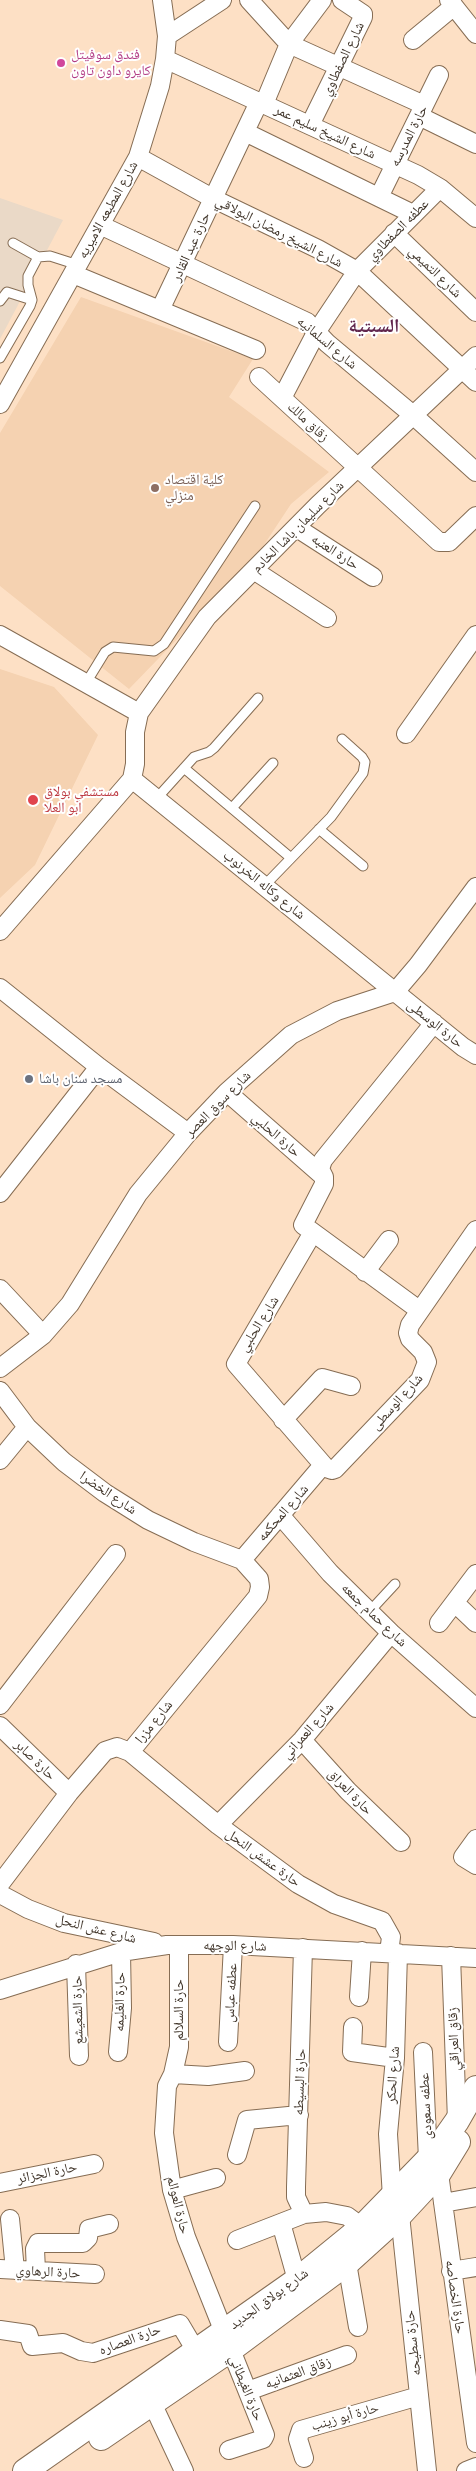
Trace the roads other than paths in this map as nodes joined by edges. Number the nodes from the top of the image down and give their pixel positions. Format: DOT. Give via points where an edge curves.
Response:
graph roads {
  1 [pos="162,0"];
  2 [pos="222,0"];
  3 [pos="248,0"];
  4 [pos="322,0"];
  5 [pos="344,0"];
  6 [pos="451,3"];
  7 [pos="476,34"];
  8 [pos="167,36"];
  9 [pos="414,40"];
  10 [pos="289,44"];
  11 [pos="165,60"];
  12 [pos="339,67"];
  13 [pos="440,75"];
  14 [pos="261,103"];
  15 [pos="422,111"];
  16 [pos="310,125"];
  17 [pos="245,132"];
  18 [pos="476,144"];
  19 [pos="138,157"];
  20 [pos="395,164"];
  21 [pos="440,188"];
  22 [pos="379,197"];
  23 [pos="214,198"];
  24 [pos="413,214"];
  25 [pos="476,218"];
  26 [pos="100,225"];
  27 [pos="394,233"];
  28 [pos="13,243"];
  29 [pos="38,257"];
  30 [pos="183,263"];
  31 [pos="76,269"];
  32 [pos="357,271"];
  33 [pos="32,300"];
  34 [pos="0,301"];
  35 [pos="160,310"];
  36 [pos="476,312"];
  37 [pos="318,330"];
  38 [pos="4,343"];
  39 [pos="256,350"];
  40 [pos="476,356"];
  41 [pos="0,358"];
  42 [pos="462,369"];
  43 [pos="259,377"];
  44 [pos="476,382"];
  45 [pos="282,398"];
  46 [pos="0,404"];
  47 [pos="413,415"];
  48 [pos="357,468"];
  49 [pos="476,472"];
  50 [pos="255,506"];
  51 [pos="476,516"];
  52 [pos="297,528"];
  53 [pos="255,570"];
  54 [pos="373,577"];
  55 [pos="327,618"];
  56 [pos="0,635"];
  57 [pos="476,636"];
  58 [pos="159,648"];
  59 [pos="176,659"];
  60 [pos="91,686"];
  61 [pos="258,698"];
  62 [pos="138,713"];
  63 [pos="406,734"];
  64 [pos="342,739"];
  65 [pos="273,763"];
  66 [pos="184,768"];
  67 [pos="132,779"];
  68 [pos="157,798"];
  69 [pos="232,808"];
  70 [pos="319,829"];
  71 [pos="291,858"];
  72 [pos="363,866"];
  73 [pos="265,885"];
  74 [pos="476,887"];
  75 [pos="0,931"];
  76 [pos="0,988"];
  77 [pos="395,992"];
  78 [pos="434,1023"];
  79 [pos="476,1055"];
  80 [pos="99,1067"];
  81 [pos="227,1092"];
  82 [pos="188,1133"];
  83 [pos="324,1177"];
  84 [pos="0,1193"];
  85 [pos="476,1230"];
  86 [pos="312,1234"];
  87 [pos="389,1240"];
  88 [pos="365,1272"];
  89 [pos="0,1289"];
  90 [pos="419,1310"];
  91 [pos="43,1335"];
  92 [pos="0,1368"];
  93 [pos="351,1386"];
  94 [pos="0,1391"];
  95 [pos="283,1420"];
  96 [pos="26,1427"];
  97 [pos="0,1460"];
  98 [pos="329,1467"];
  99 [pos="280,1515"];
  100 [pos="116,1554"];
  101 [pos="242,1560"];
  102 [pos="476,1574"];
  103 [pos="395,1584"];
  104 [pos="455,1603"];
  105 [pos="370,1611"];
  106 [pos="439,1623"];
  107 [pos="476,1623"];
  108 [pos="391,1633"];
  109 [pos="0,1705"];
  110 [pos="476,1708"];
  111 [pos="0,1726"];
  112 [pos="302,1740"];
  113 [pos="130,1752"];
  114 [pos="69,1793"];
  115 [pos="218,1824"];
  116 [pos="476,1839"];
  117 [pos="401,1842"];
  118 [pos="476,1866"];
  119 [pos="0,1884"];
  120 [pos="0,1894"];
  121 [pos="233,1944"];
  122 [pos="173,1945"];
  123 [pos="303,1948"];
  124 [pos="362,1951"];
  125 [pos="121,1952"];
  126 [pos="394,1953"];
  127 [pos="451,1956"];
  128 [pos="476,1958"];
  129 [pos="76,1964"];
  130 [pos="0,1990"];
  131 [pos="359,1997"];
  132 [pos="352,2027"];
  133 [pos="228,2042"];
  134 [pos="118,2052"];
  135 [pos="423,2052"];
  136 [pos="79,2056"];
  137 [pos="395,2058"];
  138 [pos="244,2071"];
  139 [pos="173,2074"];
  140 [pos="476,2088"];
  141 [pos="299,2114"];
  142 [pos="466,2118"];
  143 [pos="237,2155"];
  144 [pos="434,2161"];
  145 [pos="94,2164"];
  146 [pos="216,2178"];
  147 [pos="0,2183"];
  148 [pos="172,2190"];
  149 [pos="476,2197"];
  150 [pos="442,2204"];
  151 [pos="396,2206"];
  152 [pos="304,2214"];
  153 [pos="10,2219"];
  154 [pos="281,2223"];
  155 [pos="109,2224"];
  156 [pos="362,2227"];
  157 [pos="237,2240"];
  158 [pos="347,2263"];
  159 [pos="476,2267"];
  160 [pos="8,2270"];
  161 [pos="36,2271"];
  162 [pos="451,2271"];
  163 [pos="95,2274"];
  164 [pos="297,2280"];
  165 [pos="358,2327"];
  166 [pos="0,2330"];
  167 [pos="227,2341"];
  168 [pos="196,2351"];
  169 [pos="347,2355"];
  170 [pos="248,2391"];
  171 [pos="419,2396"];
  172 [pos="152,2403"];
  173 [pos="476,2443"];
  174 [pos="229,2450"];
  175 [pos="304,2458"];
  176 [pos="476,2467"];
  177 [pos="25,2471"];
  178 [pos="52,2471"];
  179 [pos="184,2471"];
  180 [pos="427,2471"];
  181 [pos="466,2471"];
  1 -- 8 [label="street, شارع المطبعه الاميريه"];
  2 -- 8 [label="street"];
  3 -- 10 [label="street"];
  4 -- 10 [label="street, حارة عبد القادر"];
  5 -- 12 [label="street, شارع الصفطاوي" via="364,16"];
  6 -- 7 [label="street"];
  6 -- 9 [label="street"];
  8 -- 11 [label="street, شارع المطبعه الاميريه"];
  10 -- 12 [label="street"];
  10 -- 14 [label="street, حارة عبد القادر"];
  11 -- 14 [label="street, شارع الشيخ سليم عمر"];
  11 -- 19 [label="street, شارع المطبعه الاميريه"];
  12 -- 15 [label="street"];
  12 -- 16 [label="street, شارع الصفطاوي"];
  13 -- 15 [label="street, حارة المدرسه"];
  14 -- 16 [label="street, شارع الشيخ سليم عمر"];
  14 -- 17 [label="street, حارة عبد القادر"];
  15 -- 18 [label="street"];
  15 -- 20 [label="street, حارة المدرسه"];
  16 -- 20 [label="street, شارع الشيخ سليم عمر"];
  17 -- 22 [label="street"];
  17 -- 23 [label="street, حارة عبد القادر"];
  19 -- 23 [label="street, شارع الشيخ رمضان البولاقي"];
  19 -- 26 [label="street, شارع المطبعه الاميريه"];
  20 -- 21 [label="street, شارع الشيخ سليم عمر"];
  20 -- 22 [label="street, حارة المدرسه"];
  21 -- 24 [label="street, عطفه الصفطاوي"];
  21 -- 25 [label="street, شارع الشيخ سليم عمر"];
  22 -- 24 [label="street"];
  23 -- 30 [label="street, حارة عبد القادر"];
  23 -- 32 [label="street, شارع الشيخ رمضان البولاقي"];
  24 -- 27 [label="street, عطفه الصفطاوي"];
  26 -- 30 [label="street, شارع السلمانيه"];
  26 -- 31 [label="street, شارع المطبعه الاميريه"];
  27 -- 32 [label="street, عطفه الصفطاوي"];
  27 -- 36 [label="street, شارع التميمي"];
  28 -- 29 [label="lane"];
  29 -- 31 [label="lane" via="50,256"];
  29 -- 33 [label="lane" via="28,276"];
  30 -- 35 [label="street, حارة عبد القادر"];
  30 -- 37 [label="street, شارع السلمانيه" via="296,315"];
  31 -- 35 [label="street"];
  31 -- 46 [label="street, شارع المطبعه الاميريه"];
  32 -- 37 [label="street, عطفه الصفطاوي"];
  32 -- 42 [label="street, شارع الشيخ رمضان البولاقي"];
  33 -- 34 [label="lane" via="8,292"];
  33 -- 38 [label="lane"];
  35 -- 39 [label="street"];
  37 -- 45 [label="street, عطفه الصفطاوي"];
  37 -- 47 [label="street, شارع السلمانيه" via="327,343"];
  38 -- 41 [label="lane"];
  40 -- 42 [label="street, شارع سليمان باشا الخادم"];
  42 -- 44 [label="street, شارع الشيخ رمضان البولاقي"];
  42 -- 47 [label="street, شارع سليمان باشا الخادم"];
  43 -- 45 [label="street, زقاق مالك"];
  45 -- 48 [label="street, زقاق مالك"];
  47 -- 48 [label="street, شارع سليمان باشا الخادم"];
  47 -- 49 [label="street, شارع السلمانيه"];
  48 -- 51 [label="street, زقاق مالك" via="439,542 449,542"];
  48 -- 52 [label="street, شارع سليمان باشا الخادم"];
  50 -- 58 [label="lane"];
  52 -- 53 [label="street, شارع سليمان باشا الخادم"];
  52 -- 54 [label="street, حارة العنبه"];
  53 -- 55 [label="street"];
  53 -- 59 [label="street, شارع سليمان باشا الخادم" via="207,617"];
  56 -- 60 [label="street"];
  57 -- 63 [label="street"];
  58 -- 59 [label="lane"];
  58 -- 60 [label="lane" via="154,651 113,647 105,652"];
  59 -- 62 [label="street, شارع سليمان باشا الخادم"];
  60 -- 62 [label="street"];
  61 -- 66 [label="lane" via="214,748 194,757"];
  62 -- 67 [label="street, شارع سليمان باشا الخادم"];
  64 -- 70 [label="lane" via="362,757 365,767"];
  65 -- 69 [label="lane"];
  66 -- 68 [label="lane"];
  66 -- 69 [label="lane"];
  67 -- 68 [label="street, شارع وكاله الخرنوب"];
  67 -- 75 [label="street"];
  68 -- 73 [label="street, شارع وكاله الخرنوب"];
  69 -- 71 [label="lane"];
  70 -- 71 [label="lane"];
  70 -- 72 [label="lane"];
  71 -- 73 [label="lane"];
  73 -- 77 [label="street, شارع وكاله الخرنوب"];
  74 -- 77 [label="street"];
  76 -- 80 [label="street"];
  77 -- 78 [label="street, حارة الوسطى"];
  77 -- 81 [label="street, شارع سوق العصر" via="337,1012 291,1035"];
  78 -- 79 [label="street, حارة الوسطى"];
  78 -- 83 [label="street" via="323,1160 320,1169"];
  80 -- 82 [label="street"];
  80 -- 84 [label="street"];
  81 -- 82 [label="street, شارع سوق العصر"];
  81 -- 83 [label="street, حارة الحلبي"];
  82 -- 91 [label="street, شارع سوق العصر" via="138,1194 70,1304"];
  83 -- 86 [label="street" via="323,1188 303,1224"];
  85 -- 90 [label="street, شارع الوسطى"];
  86 -- 88 [label="street"];
  86 -- 95 [label="street, شارع الحلبي" via="236,1362"];
  87 -- 88 [label="street"];
  88 -- 90 [label="street"];
  89 -- 91 [label="street"];
  90 -- 98 [label="street, شارع الوسطى" via="408,1333 423,1352 426,1370 420,1380"];
  91 -- 92 [label="street, شارع سوق العصر"];
  93 -- 95 [label="street" via="322,1378"];
  94 -- 96 [label="street, شارع الخضرا"];
  95 -- 98 [label="street, شارع الحلبي"];
  96 -- 97 [label="street"];
  96 -- 101 [label="street, شارع الخضرا" via="64,1462 112,1498 194,1542"];
  98 -- 99 [label="street, شارع المحكمه"];
  99 -- 101 [label="street, شارع المحكمه"];
  99 -- 105 [label="street, شارع حمام جمعه" via="330,1573"];
  100 -- 109 [label="street"];
  101 -- 113 [label="street, شارع مزرا" via="259,1580 258,1596"];
  102 -- 104 [label="street"];
  103 -- 105 [label="lane"];
  104 -- 106 [label="street"];
  104 -- 107 [label="street"];
  105 -- 108 [label="street, شارع حمام جمعه"];
  108 -- 110 [label="street, شارع حمام جمعه"];
  108 -- 112 [label="street, شارع العمراني"];
  111 -- 114 [label="street, حارة صابر"];
  112 -- 115 [label="street, شارع العمراني"];
  112 -- 117 [label="street, حارة العراق" via="348,1791"];
  113 -- 114 [label="street, شارع مزرا" via="118,1747 105,1751"];
  113 -- 115 [label="street, حارة عشش النحل"];
  114 -- 119 [label="street, شارع مزرا"];
  115 -- 126 [label="street, حارة عشش النحل" via="298,1884 334,1904 382,1920 391,1937"];
  116 -- 118 [label="street" via="463,1857"];
  120 -- 122 [label="street, شارع عش النحل" via="64,1923"];
  121 -- 122 [label="street, شارع الوجهه"];
  121 -- 123 [label="street, شارع الوجهه"];
  121 -- 133 [label="street, عطفه عباس"];
  122 -- 125 [label="street, شارع الوجهه"];
  122 -- 139 [label="street, حارة السلالم" via="179,2048"];
  123 -- 124 [label="street, شارع الوجهه"];
  123 -- 141 [label="street, حارة البسيطه"];
  124 -- 126 [label="street, شارع الوجهه"];
  124 -- 131 [label="street"];
  125 -- 129 [label="street, شارع الوجهه"];
  125 -- 134 [label="street, حارة الغليمه" via="122,2008"];
  126 -- 127 [label="street, شارع الوجهه"];
  126 -- 137 [label="street, شارع الحكر"];
  127 -- 128 [label="street, شارع الوجهه"];
  127 -- 142 [label="street, زقاق العراقي"];
  129 -- 130 [label="street, شارع الوجهه"];
  129 -- 136 [label="street, حارة الشعيشع"];
  132 -- 137 [label="street" via="352,2052"];
  135 -- 144 [label="street, عطفه سعودى"];
  137 -- 151 [label="street, شارع الحكر" via="388,2134"];
  138 -- 139 [label="street" via="208,2076"];
  139 -- 148 [label="street, حارة العوالم" via="167,2086 164,2133"];
  140 -- 142 [label="street, شارع بولاق الجديد"];
  141 -- 143 [label="street" via="248,2120"];
  141 -- 152 [label="street, حارة البسيطه" via="296,2197"];
  142 -- 144 [label="street, شارع بولاق الجديد"];
  144 -- 150 [label="street, حارة الخصاصه"];
  144 -- 151 [label="street, شارع بولاق الجديد"];
  145 -- 147 [label="street, حارة الجزائر"];
  146 -- 148 [label="street"];
  148 -- 167 [label="street, حارة العوالم" via="186,2237"];
  149 -- 150 [label="street"];
  150 -- 162 [label="street, حارة الخصاصه"];
  151 -- 156 [label="street, شارع بولاق الجديد"];
  151 -- 158 [label="street, شارع بولاق الجديد"];
  151 -- 171 [label="street, حارة سطيحه"];
  152 -- 154 [label="street"];
  152 -- 156 [label="street" via="326,2212 347,2216"];
  153 -- 160 [label="street"];
  154 -- 157 [label="street"];
  154 -- 164 [label="street"];
  155 -- 161 [label="street" via="89,2229 88,2238 83,2243 38,2243 35,2248"];
  156 -- 164 [label="street, شارع بولاق الجديد"];
  158 -- 165 [label="street"];
  158 -- 167 [label="street, شارع بولاق الجديد"];
  159 -- 162 [label="street"];
  160 -- 161 [label="street, حارة الرهاوي"];
  161 -- 163 [label="street, حارة الرهاوي"];
  162 -- 173 [label="street, حارة الخصاصه"];
  164 -- 167 [label="street, شارع بولاق الجديد"];
  166 -- 168 [label="street, حارة العصاره" via="28,2334 32,2346 63,2343 93,2353 180,2324"];
  167 -- 168 [label="street, شارع بولاق الجديد"];
  167 -- 170 [label="street, حارة الغيطاني"];
  167 -- 172 [label="street, شارع بولاق الجديد"];
  168 -- 177 [label="street, شارع بولاق الجديد"];
  169 -- 170 [label="street, زقاق العثمانيه"];
  170 -- 174 [label="street, حارة الغيطاني" via="264,2438"];
  171 -- 175 [label="street, حارة أبو زينب" via="301,2430 298,2440"];
  171 -- 180 [label="street, حارة سطيحه"];
  172 -- 178 [label="street, شارع بولاق الجديد"];
  172 -- 179 [label="street"];
  176 -- 181 [label="street"];
}
